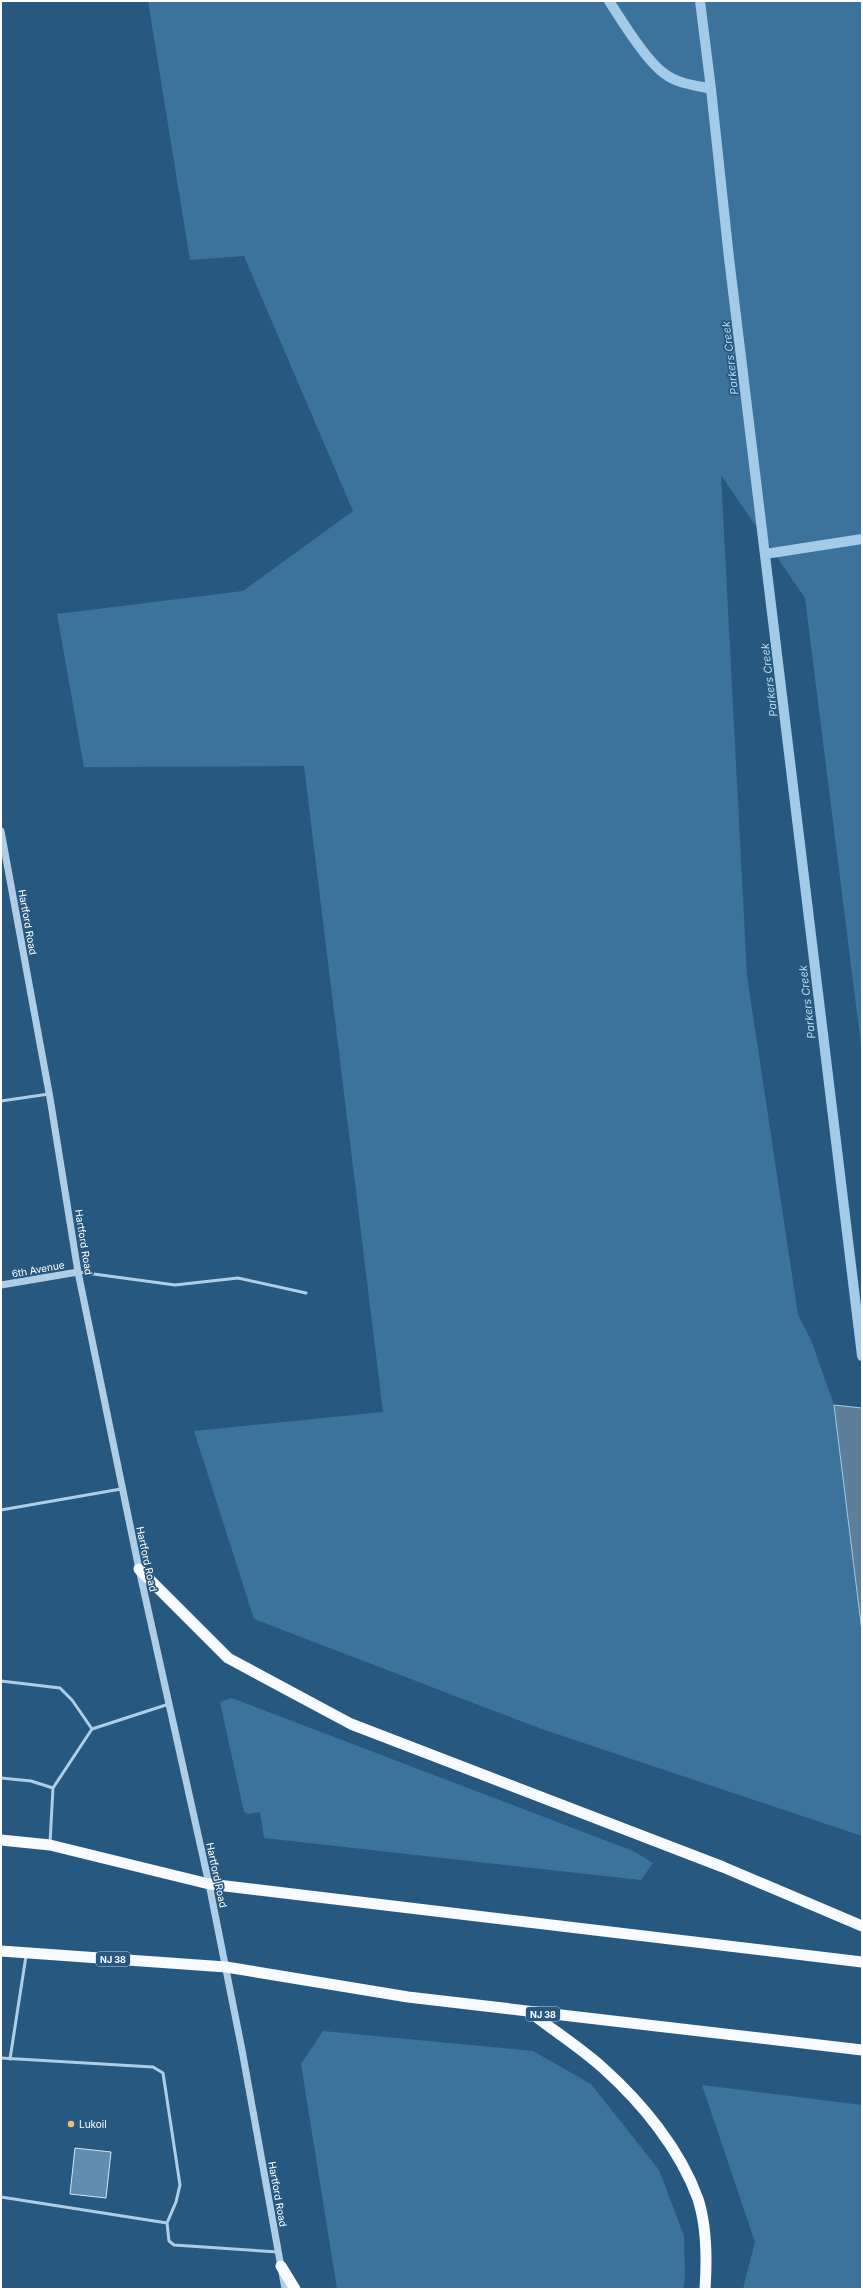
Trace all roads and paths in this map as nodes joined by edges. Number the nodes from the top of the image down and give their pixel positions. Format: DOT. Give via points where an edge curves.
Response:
graph roads {
  1 [pos="1,830"];
  2 [pos="49,1094"];
  3 [pos="1,1101"];
  4 [pos="78,1272"];
  5 [pos="1,1285"];
  6 [pos="306,1293"];
  7 [pos="122,1489"];
  8 [pos="1,1510"];
  9 [pos="138,1569"];
  10 [pos="1,1681"];
  11 [pos="169,1704"];
  12 [pos="92,1729"];
  13 [pos="1,1778"];
  14 [pos="53,1788"];
  15 [pos="1,1840"];
  16 [pos="50,1844"];
  17 [pos="209,1884"];
  18 [pos="862,1926"];
  19 [pos="1,1951"];
  20 [pos="27,1953"];
  21 [pos="862,1962"];
  22 [pos="226,1967"];
  23 [pos="530,2012"];
  24 [pos="862,2050"];
  25 [pos="1,2058"];
  26 [pos="10,2058"];
  27 [pos="1,2198"];
  28 [pos="167,2223"];
  29 [pos="278,2252"];
  30 [pos="281,2266"];
  31 [pos="285,2289"];
  32 [pos="295,2289"];
  33 [pos="705,2289"];
  1 -- 2 [label="street, Hartford Road"];
  2 -- 3 [label="lane"];
  2 -- 4 [label="street, Hartford Road"];
  4 -- 5 [label="street, 6th Avenue"];
  4 -- 6 [label="lane" via="175,1284 238,1278"];
  4 -- 7 [label="street, Hartford Road"];
  7 -- 8 [label="lane"];
  7 -- 9 [label="street, Hartford Road"];
  9 -- 11 [label="street, Hartford Road"];
  9 -- 18 [label="highway" via="228,1658 350,1724 723,1868"];
  10 -- 12 [label="lane" via="60,1688 72,1700"];
  11 -- 12 [label="lane"];
  11 -- 17 [label="street, Hartford Road"];
  12 -- 14 [label="lane"];
  13 -- 14 [label="lane" via="31,1781"];
  14 -- 16 [label="lane"];
  15 -- 16 [label="highway"];
  16 -- 17 [label="highway"];
  17 -- 21 [label="highway"];
  17 -- 22 [label="street, Hartford Road"];
  19 -- 20 [label="highway, NJ 38"];
  20 -- 22 [label="highway, NJ 38"];
  20 -- 26 [label="lane"];
  22 -- 23 [label="highway, NJ 38" via="408,1997"];
  22 -- 29 [label="street, Hartford Road"];
  23 -- 24 [label="highway, NJ 38"];
  23 -- 33 [label="highway" via="602,2067 642,2108 675,2151 698,2200 707,2254"];
  25 -- 26 [label="lane"];
  26 -- 28 [label="lane" via="153,2066 163,2073 180,2185"];
  27 -- 28 [label="lane"];
  28 -- 29 [label="lane" via="169,2241 174,2245"];
  29 -- 30 [label="street, Hartford Road"];
  30 -- 31 [label="street, Hartford Road"];
  30 -- 32 [label="highway"];
}
